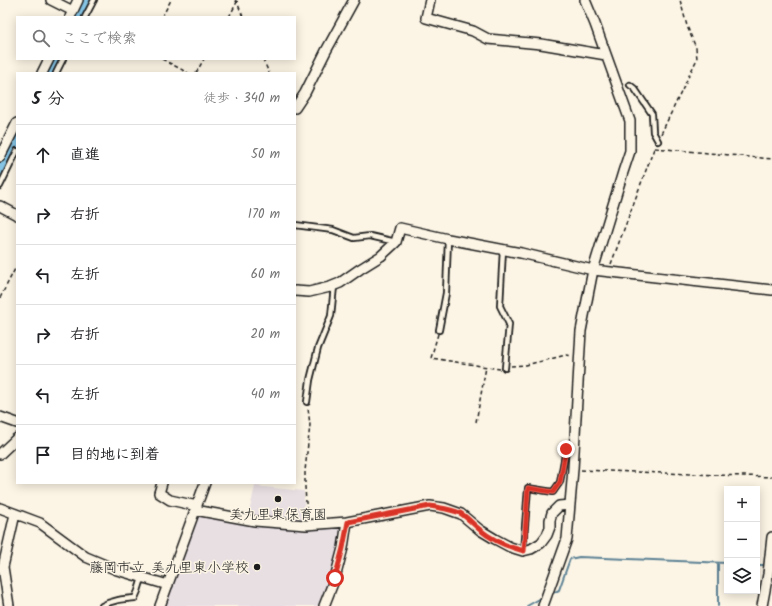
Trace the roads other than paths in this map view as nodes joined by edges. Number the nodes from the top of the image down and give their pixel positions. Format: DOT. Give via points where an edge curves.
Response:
graph roads {
  1 [pos="51,0"];
  2 [pos="78,0"];
  3 [pos="94,0"];
  4 [pos="354,0"];
  5 [pos="430,0"];
  6 [pos="585,0"];
  7 [pos="71,14"];
  8 [pos="86,16"];
  9 [pos="606,55"];
  10 [pos="48,60"];
  11 [pos="62,60"];
  12 [pos="42,72"];
  13 [pos="56,72"];
  14 [pos="630,85"];
  15 [pos="296,106"];
  16 [pos="16,125"];
  17 [pos="658,141"];
  18 [pos="16,153"];
  19 [pos="0,157"];
  20 [pos="0,186"];
  21 [pos="0,206"];
  22 [pos="16,214"];
  23 [pos="296,226"];
  24 [pos="448,239"];
  25 [pos="396,242"];
  26 [pos="502,249"];
  27 [pos="593,270"];
  28 [pos="334,286"];
  29 [pos="772,290"];
  30 [pos="296,291"];
  31 [pos="439,330"];
  32 [pos="506,368"];
  33 [pos="307,402"];
  34 [pos="0,417"];
  35 [pos="16,423"];
  36 [pos="16,439"];
  37 [pos="574,447"];
  38 [pos="0,454"];
  39 [pos="162,484"];
  40 [pos="205,484"];
  41 [pos="570,505"];
  42 [pos="0,508"];
  43 [pos="196,508"];
  44 [pos="15,514"];
  45 [pos="348,522"];
  46 [pos="772,537"];
  47 [pos="524,551"];
  48 [pos="770,574"];
  49 [pos="142,578"];
  50 [pos="168,585"];
  51 [pos="9,606"];
  52 [pos="102,606"];
  53 [pos="160,606"];
  54 [pos="324,606"];
  55 [pos="543,606"];
  56 [pos="762,606"];
  1 -- 7 [label="street"];
  2 -- 7 [label="street"];
  3 -- 8 [label="lane"];
  4 -- 15 [label="street"];
  5 -- 9 [label="street" via="426,18 473,31 488,39 541,44"];
  6 -- 9 [label="street"];
  9 -- 27 [label="street" via="630,121 630,151"];
  10 -- 12 [label="street"];
  11 -- 13 [label="lane"];
  14 -- 17 [label="lane" via="652,114 653,132"];
  16 -- 19 [label="street"];
  18 -- 20 [label="lane"];
  21 -- 22 [label="street"];
  23 -- 25 [label="lane" via="333,230 354,238 370,236"];
  24 -- 25 [label="street" via="400,228"];
  24 -- 26 [label="street"];
  24 -- 31 [label="lane" via="446,293"];
  25 -- 28 [label="street" via="381,256"];
  26 -- 27 [label="street"];
  26 -- 32 [label="lane" via="500,306 509,324"];
  27 -- 29 [label="street"];
  27 -- 37 [label="street" via="581,331"];
  28 -- 30 [label="street" via="308,292"];
  28 -- 33 [label="lane" via="331,316 318,348"];
  34 -- 35 [label="street"];
  36 -- 38 [label="street"];
  37 -- 41 [label="street"];
  37 -- 47 [label="lane" via="566,449 560,482 553,492 528,488"];
  39 -- 43 [label="street" via="159,494"];
  40 -- 43 [label="street"];
  41 -- 47 [label="street" via="559,506 552,513 547,535 532,550"];
  41 -- 55 [label="street" via="567,539"];
  42 -- 44 [label="street"];
  43 -- 45 [label="street" via="255,521 308,525"];
  43 -- 50 [label="street"];
  44 -- 49 [label="street" via="40,523 86,557"];
  44 -- 51 [label="street" via="3,567"];
  45 -- 47 [label="street" via="430,506 444,508 461,514 495,540"];
  45 -- 54 [label="street" via="335,578"];
  46 -- 48 [label="street"];
  48 -- 56 [label="street"];
  49 -- 50 [label="street"];
  49 -- 52 [label="lane" via="135,598 108,602"];
  50 -- 53 [label="street"];
}
